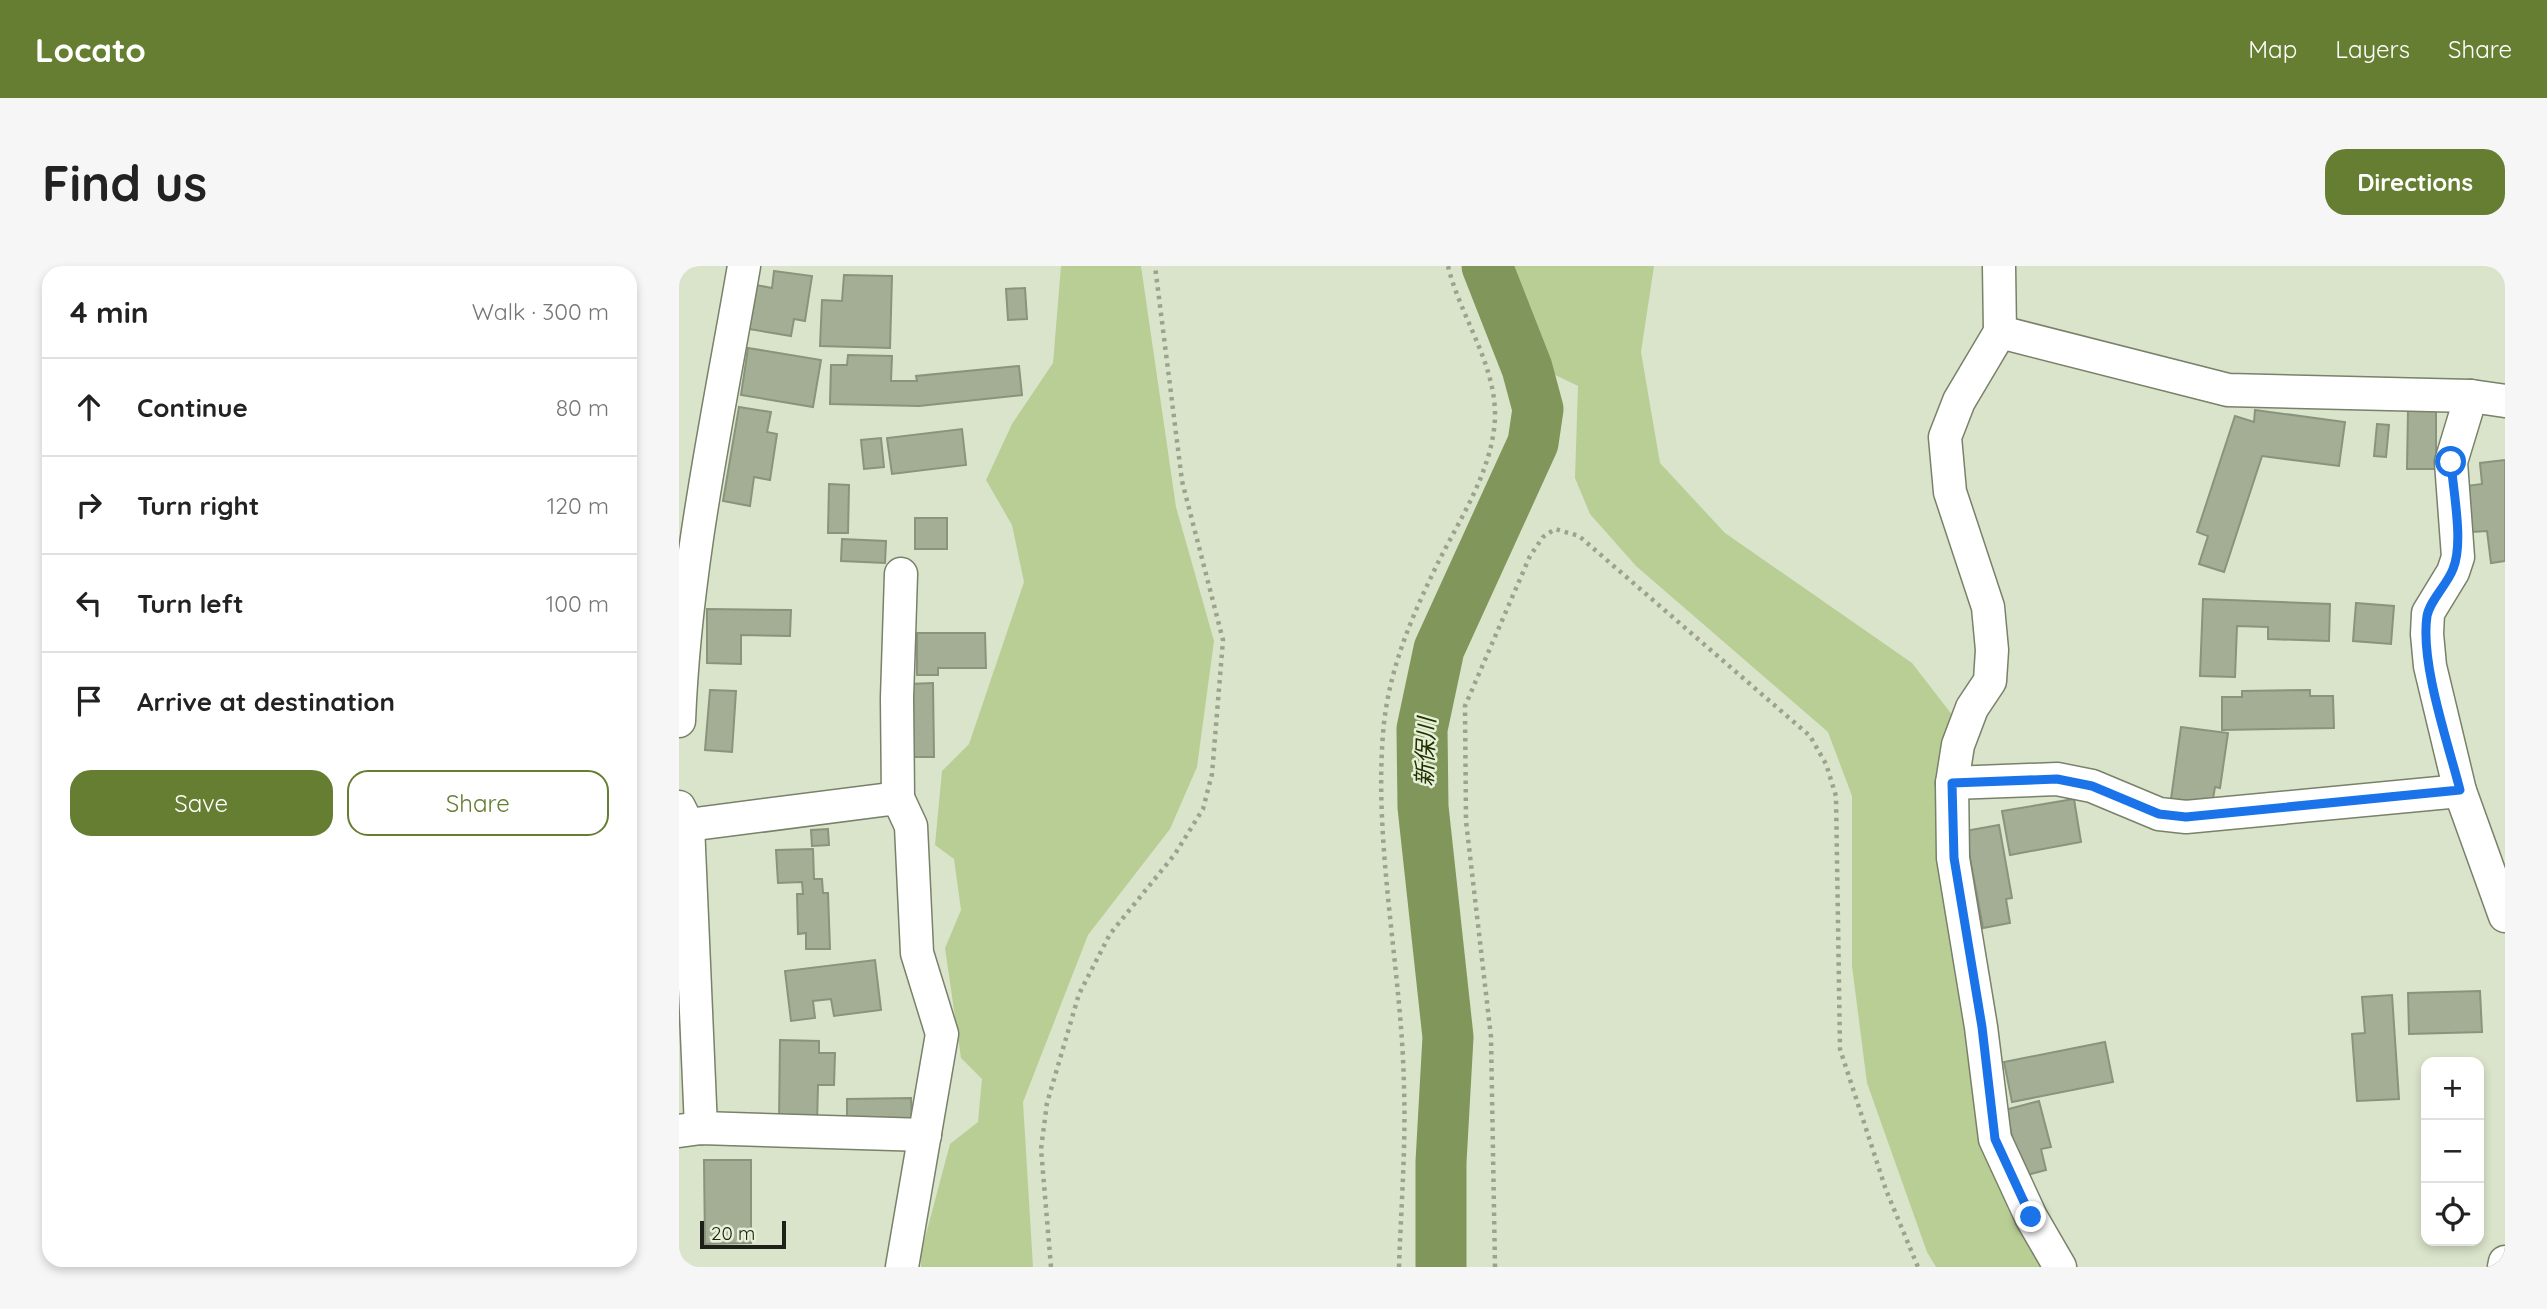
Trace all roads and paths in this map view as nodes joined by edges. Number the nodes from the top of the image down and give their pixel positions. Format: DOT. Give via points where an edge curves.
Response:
graph roads {
  1 [pos="744,266"];
  2 [pos="1154,266"];
  3 [pos="1448,266"];
  4 [pos="1999,266"];
  5 [pos="2000,332"];
  6 [pos="2471,396"];
  7 [pos="2505,401"];
  8 [pos="901,575"];
  9 [pos="679,721"];
  10 [pos="1952,783"];
  11 [pos="2460,790"];
  12 [pos="898,798"];
  13 [pos="684,816"];
  14 [pos="2505,916"];
  15 [pos="690,1130"];
  16 [pos="925,1135"];
  17 [pos="902,1267"];
  18 [pos="1051,1267"];
  19 [pos="1399,1267"];
  20 [pos="1495,1267"];
  21 [pos="1918,1267"];
  22 [pos="2060,1267"];
  1 -- 9 [label="street" via="696,538 683,638"];
  2 -- 18 [label="path" via="1182,481 1223,640 1212,774 1203,809 1175,854 1110,934 1079,994 1047,1103 1041,1149"];
  3 -- 19 [label="path" via="1492,385 1495,418 1489,453 1472,497 1396,656 1384,724 1383,811 1404,1087"];
  4 -- 5 [label="street"];
  5 -- 6 [label="street" via="2228,390"];
  5 -- 10 [label="street" via="1959,401 1945,437 1950,492 1988,607 1992,650 1990,681 1972,708 1958,745"];
  6 -- 7 [label="street"];
  6 -- 11 [label="street" via="2451,462 2458,556 2428,613 2427,634 2430,666"];
  8 -- 12 [label="street"];
  10 -- 11 [label="street" via="2057,779 2092,786 2159,814 2186,817"];
  10 -- 22 [label="street" via="1954,858 1995,1139"];
  11 -- 14 [label="street"];
  12 -- 13 [label="street"];
  12 -- 16 [label="street" via="911,826 918,953 942,1034"];
  13 -- 15 [label="street"];
  15 -- 16 [label="street"];
  16 -- 17 [label="street"];
  20 -- 21 [label="path" via="1491,1037 1466,821 1465,706 1530,556 1555,529 1579,536 1810,736 1826,764 1836,796 1840,1049 1886,1190"];
}
